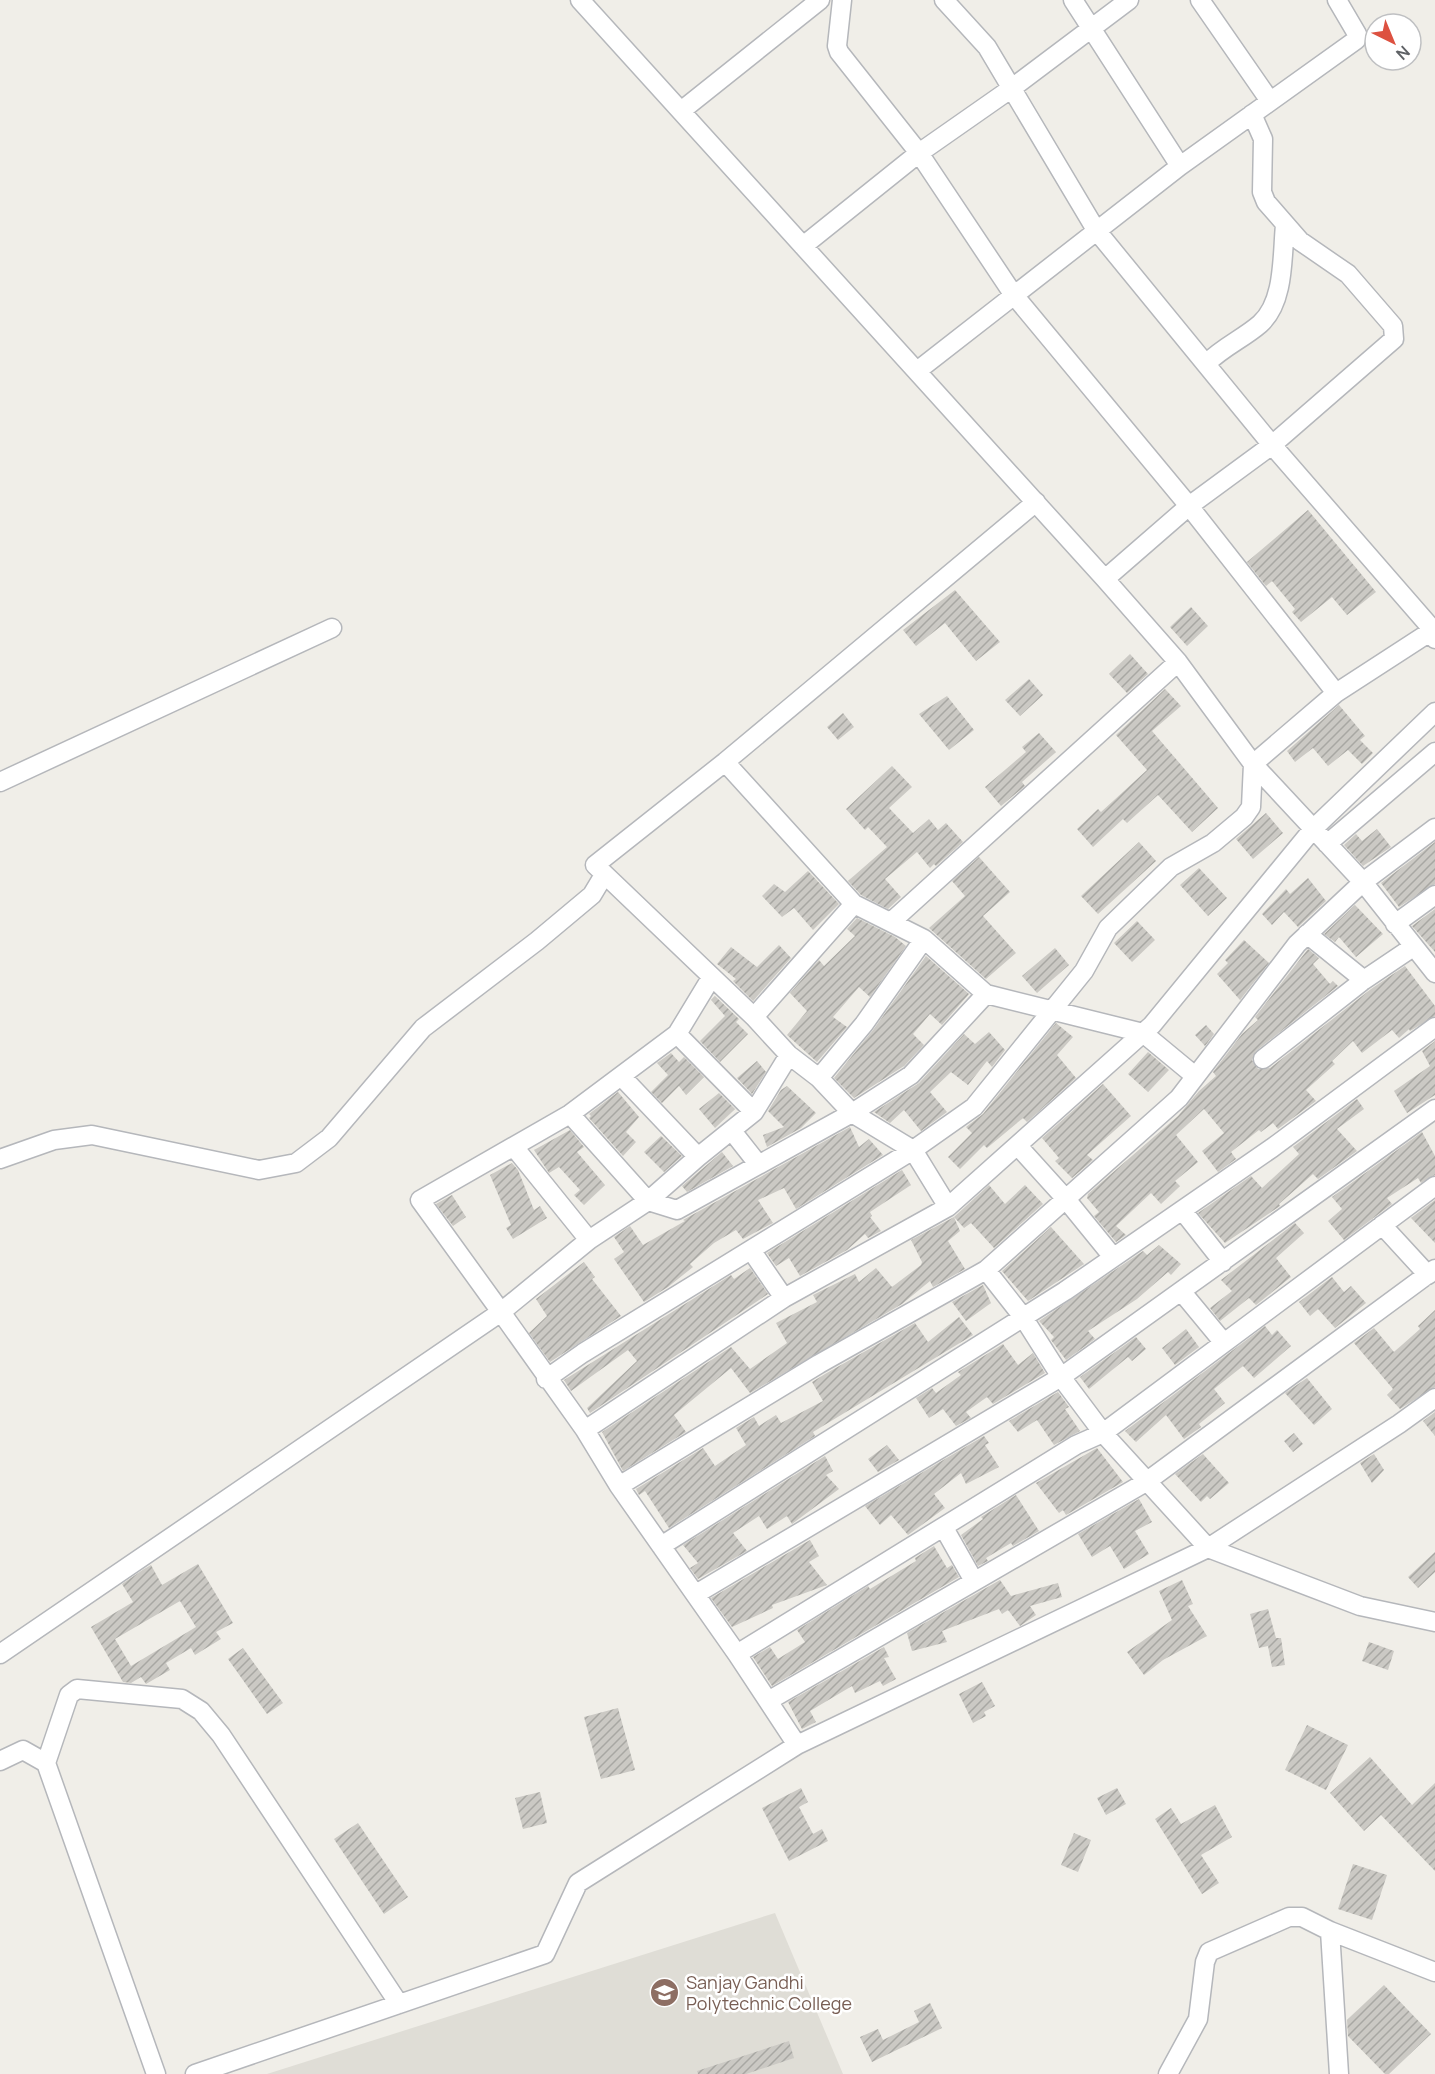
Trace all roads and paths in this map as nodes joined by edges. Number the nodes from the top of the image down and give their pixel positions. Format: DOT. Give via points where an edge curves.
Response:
graph roads {
  1 [pos="580,0"];
  2 [pos="820,0"];
  3 [pos="842,0"];
  4 [pos="944,0"];
  5 [pos="1073,0"];
  6 [pos="1129,0"];
  7 [pos="1200,0"];
  8 [pos="1337,0"];
  9 [pos="1092,27"];
  10 [pos="1012,88"];
  11 [pos="1270,101"];
  12 [pos="681,111"];
  13 [pos="1252,114"];
  14 [pos="919,153"];
  15 [pos="1180,166"];
  16 [pos="1285,225"];
  17 [pos="1096,230"];
  18 [pos="803,246"];
  19 [pos="1013,294"];
  20 [pos="1207,363"];
  21 [pos="917,371"];
  22 [pos="1272,445"];
  23 [pos="1036,502"];
  24 [pos="1189,506"];
  25 [pos="1105,579"];
  26 [pos="332,628"];
  27 [pos="1434,634"];
  28 [pos="1178,662"];
  29 [pos="1336,693"];
  30 [pos="1435,712"];
  31 [pos="1435,752"];
  32 [pos="725,762"];
  33 [pos="1253,764"];
  34 [pos="0,782"];
  35 [pos="1435,828"];
  36 [pos="1314,829"];
  37 [pos="1327,844"];
  38 [pos="604,875"];
  39 [pos="1363,882"];
  40 [pos="1435,894"];
  41 [pos="854,904"];
  42 [pos="891,922"];
  43 [pos="1395,924"];
  44 [pos="1307,934"];
  45 [pos="924,939"];
  46 [pos="1413,947"];
  47 [pos="1434,969"];
  48 [pos="711,978"];
  49 [pos="1365,980"];
  50 [pos="986,993"];
  51 [pos="1053,1012"];
  52 [pos="754,1017"];
  53 [pos="1435,1027"];
  54 [pos="1143,1033"];
  55 [pos="677,1034"];
  56 [pos="789,1055"];
  57 [pos="1263,1059"];
  58 [pos="621,1076"];
  59 [pos="1195,1076"];
  60 [pos="819,1078"];
  61 [pos="1435,1110"];
  62 [pos="754,1112"];
  63 [pos="852,1113"];
  64 [pos="570,1114"];
  65 [pos="732,1131"];
  66 [pos="1018,1146"];
  67 [pos="514,1147"];
  68 [pos="913,1150"];
  69 [pos="698,1157"];
  70 [pos="0,1159"];
  71 [pos="758,1164"];
  72 [pos="1435,1186"];
  73 [pos="1065,1198"];
  74 [pos="648,1201"];
  75 [pos="948,1207"];
  76 [pos="1182,1210"];
  77 [pos="1382,1225"];
  78 [pos="589,1240"];
  79 [pos="751,1250"];
  80 [pos="1113,1257"];
  81 [pos="1223,1262"];
  82 [pos="986,1270"];
  83 [pos="1432,1272"];
  84 [pos="1181,1291"];
  85 [pos="784,1298"];
  86 [pos="501,1312"];
  87 [pos="1023,1317"];
  88 [pos="1224,1343"];
  89 [pos="1061,1377"];
  90 [pos="546,1379"];
  91 [pos="1435,1398"];
  92 [pos="585,1431"];
  93 [pos="1103,1433"];
  94 [pos="1146,1482"];
  95 [pos="619,1486"];
  96 [pos="944,1527"];
  97 [pos="661,1546"];
  98 [pos="1208,1548"];
  99 [pos="974,1581"];
  100 [pos="696,1594"];
  101 [pos="1435,1622"];
  102 [pos="0,1654"];
  103 [pos="737,1654"];
  104 [pos="768,1701"];
  105 [pos="797,1746"];
  106 [pos="0,1761"];
  107 [pos="46,1763"];
  108 [pos="1330,1931"];
  109 [pos="1435,1972"];
  110 [pos="399,2004"];
  111 [pos="156,2074"];
  112 [pos="195,2074"];
  113 [pos="1168,2074"];
  114 [pos="1339,2074"];
  1 -- 12 [label="street"];
  2 -- 12 [label="street"];
  3 -- 14 [label="street" via="839,52"];
  4 -- 10 [label="street" via="987,47"];
  5 -- 9 [label="street"];
  6 -- 9 [label="street"];
  7 -- 11 [label="street"];
  8 -- 11 [label="street" via="1358,39"];
  9 -- 10 [label="street"];
  9 -- 15 [label="street"];
  10 -- 14 [label="street"];
  10 -- 17 [label="street"];
  11 -- 13 [label="street"];
  12 -- 18 [label="street"];
  13 -- 15 [label="street"];
  13 -- 16 [label="street" via="1263,139 1262,192"];
  14 -- 18 [label="street"];
  14 -- 19 [label="street"];
  15 -- 17 [label="street"];
  16 -- 20 [label="street" via="1276,297 1270,313"];
  16 -- 22 [label="street" via="1300,241 1348,274 1393,326 1395,335 1392,343"];
  17 -- 19 [label="street"];
  17 -- 20 [label="street"];
  18 -- 21 [label="street"];
  19 -- 21 [label="street"];
  19 -- 24 [label="street"];
  20 -- 22 [label="street"];
  21 -- 23 [label="street"];
  22 -- 24 [label="street"];
  22 -- 27 [label="street"];
  23 -- 25 [label="street"];
  23 -- 32 [label="street"];
  24 -- 25 [label="street"];
  24 -- 29 [label="street"];
  25 -- 28 [label="street"];
  26 -- 34 [label="street"];
  27 -- 29 [label="street"];
  28 -- 33 [label="street"];
  28 -- 42 [label="street"];
  29 -- 33 [label="street"];
  30 -- 36 [label="street"];
  31 -- 37 [label="street"];
  32 -- 38 [label="street" via="594,865"];
  32 -- 41 [label="street"];
  33 -- 36 [label="street"];
  33 -- 51 [label="street" via="1251,807 1244,817 1213,843 1171,867 1108,928 1089,963"];
  35 -- 39 [label="street"];
  36 -- 37 [label="street"];
  36 -- 54 [label="street"];
  37 -- 39 [label="street"];
  38 -- 48 [label="street"];
  38 -- 70 [label="street" via="592,895 423,1028 329,1138 296,1163 259,1170 92,1135 54,1140"];
  39 -- 43 [label="street"];
  39 -- 44 [label="street"];
  40 -- 43 [label="street"];
  41 -- 42 [label="street"];
  41 -- 52 [label="street"];
  42 -- 45 [label="street"];
  43 -- 46 [label="street"];
  44 -- 49 [label="street"];
  44 -- 59 [label="street"];
  45 -- 50 [label="street"];
  45 -- 60 [label="street" via="864,1024"];
  46 -- 47 [label="street"];
  46 -- 49 [label="street"];
  48 -- 52 [label="street"];
  48 -- 55 [label="street"];
  49 -- 57 [label="street"];
  50 -- 51 [label="street"];
  50 -- 63 [label="street" via="911,1075"];
  51 -- 54 [label="street"];
  51 -- 68 [label="street" via="974,1107"];
  52 -- 56 [label="street"];
  53 -- 76 [label="street"];
  54 -- 59 [label="street"];
  54 -- 66 [label="street"];
  55 -- 58 [label="street"];
  55 -- 62 [label="street"];
  56 -- 60 [label="street"];
  56 -- 62 [label="street"];
  58 -- 64 [label="street"];
  58 -- 69 [label="street"];
  59 -- 73 [label="street" via="1179,1098"];
  60 -- 63 [label="street"];
  61 -- 81 [label="street"];
  62 -- 65 [label="street"];
  63 -- 68 [label="street"];
  63 -- 71 [label="street"];
  64 -- 67 [label="street"];
  64 -- 74 [label="street"];
  65 -- 69 [label="street"];
  65 -- 71 [label="street"];
  66 -- 73 [label="street"];
  66 -- 75 [label="street"];
  67 -- 78 [label="street"];
  67 -- 86 [label="street" via="420,1200"];
  68 -- 75 [label="street"];
  68 -- 79 [label="street"];
  69 -- 74 [label="street"];
  71 -- 74 [label="street" via="677,1210"];
  72 -- 77 [label="street"];
  73 -- 80 [label="street"];
  73 -- 82 [label="street"];
  74 -- 78 [label="street"];
  75 -- 85 [label="street"];
  76 -- 80 [label="street"];
  76 -- 81 [label="street"];
  77 -- 83 [label="street"];
  77 -- 88 [label="street"];
  78 -- 86 [label="street"];
  79 -- 85 [label="street"];
  79 -- 90 [label="street"];
  80 -- 87 [label="street"];
  81 -- 84 [label="street"];
  82 -- 87 [label="street"];
  82 -- 95 [label="street" via="819,1364"];
  83 -- 94 [label="street"];
  84 -- 88 [label="street"];
  84 -- 89 [label="street"];
  85 -- 92 [label="street"];
  86 -- 90 [label="street"];
  86 -- 102 [label="street"];
  87 -- 89 [label="street"];
  87 -- 97 [label="street"];
  88 -- 93 [label="street"];
  89 -- 93 [label="street"];
  89 -- 100 [label="street"];
  90 -- 92 [label="street"];
  91 -- 98 [label="street"];
  92 -- 95 [label="street"];
  93 -- 94 [label="street"];
  93 -- 96 [label="street" via="1076,1445"];
  94 -- 98 [label="street"];
  94 -- 99 [label="street"];
  95 -- 97 [label="street"];
  96 -- 99 [label="street"];
  96 -- 103 [label="street"];
  97 -- 100 [label="street"];
  98 -- 101 [label="street" via="1360,1606"];
  98 -- 105 [label="street"];
  99 -- 104 [label="street"];
  100 -- 103 [label="street"];
  103 -- 104 [label="street"];
  104 -- 105 [label="street"];
  105 -- 110 [label="street" via="578,1882 545,1954"];
  106 -- 107 [label="street" via="23,1750"];
  107 -- 110 [label="street" via="69,1695 77,1689 182,1699 195,1706 221,1735"];
  107 -- 111 [label="street"];
  108 -- 109 [label="street"];
  108 -- 113 [label="street" via="1302,1917 1289,1917 1209,1952 1204,1962 1198,2019"];
  108 -- 114 [label="street"];
  110 -- 112 [label="street"];
}
